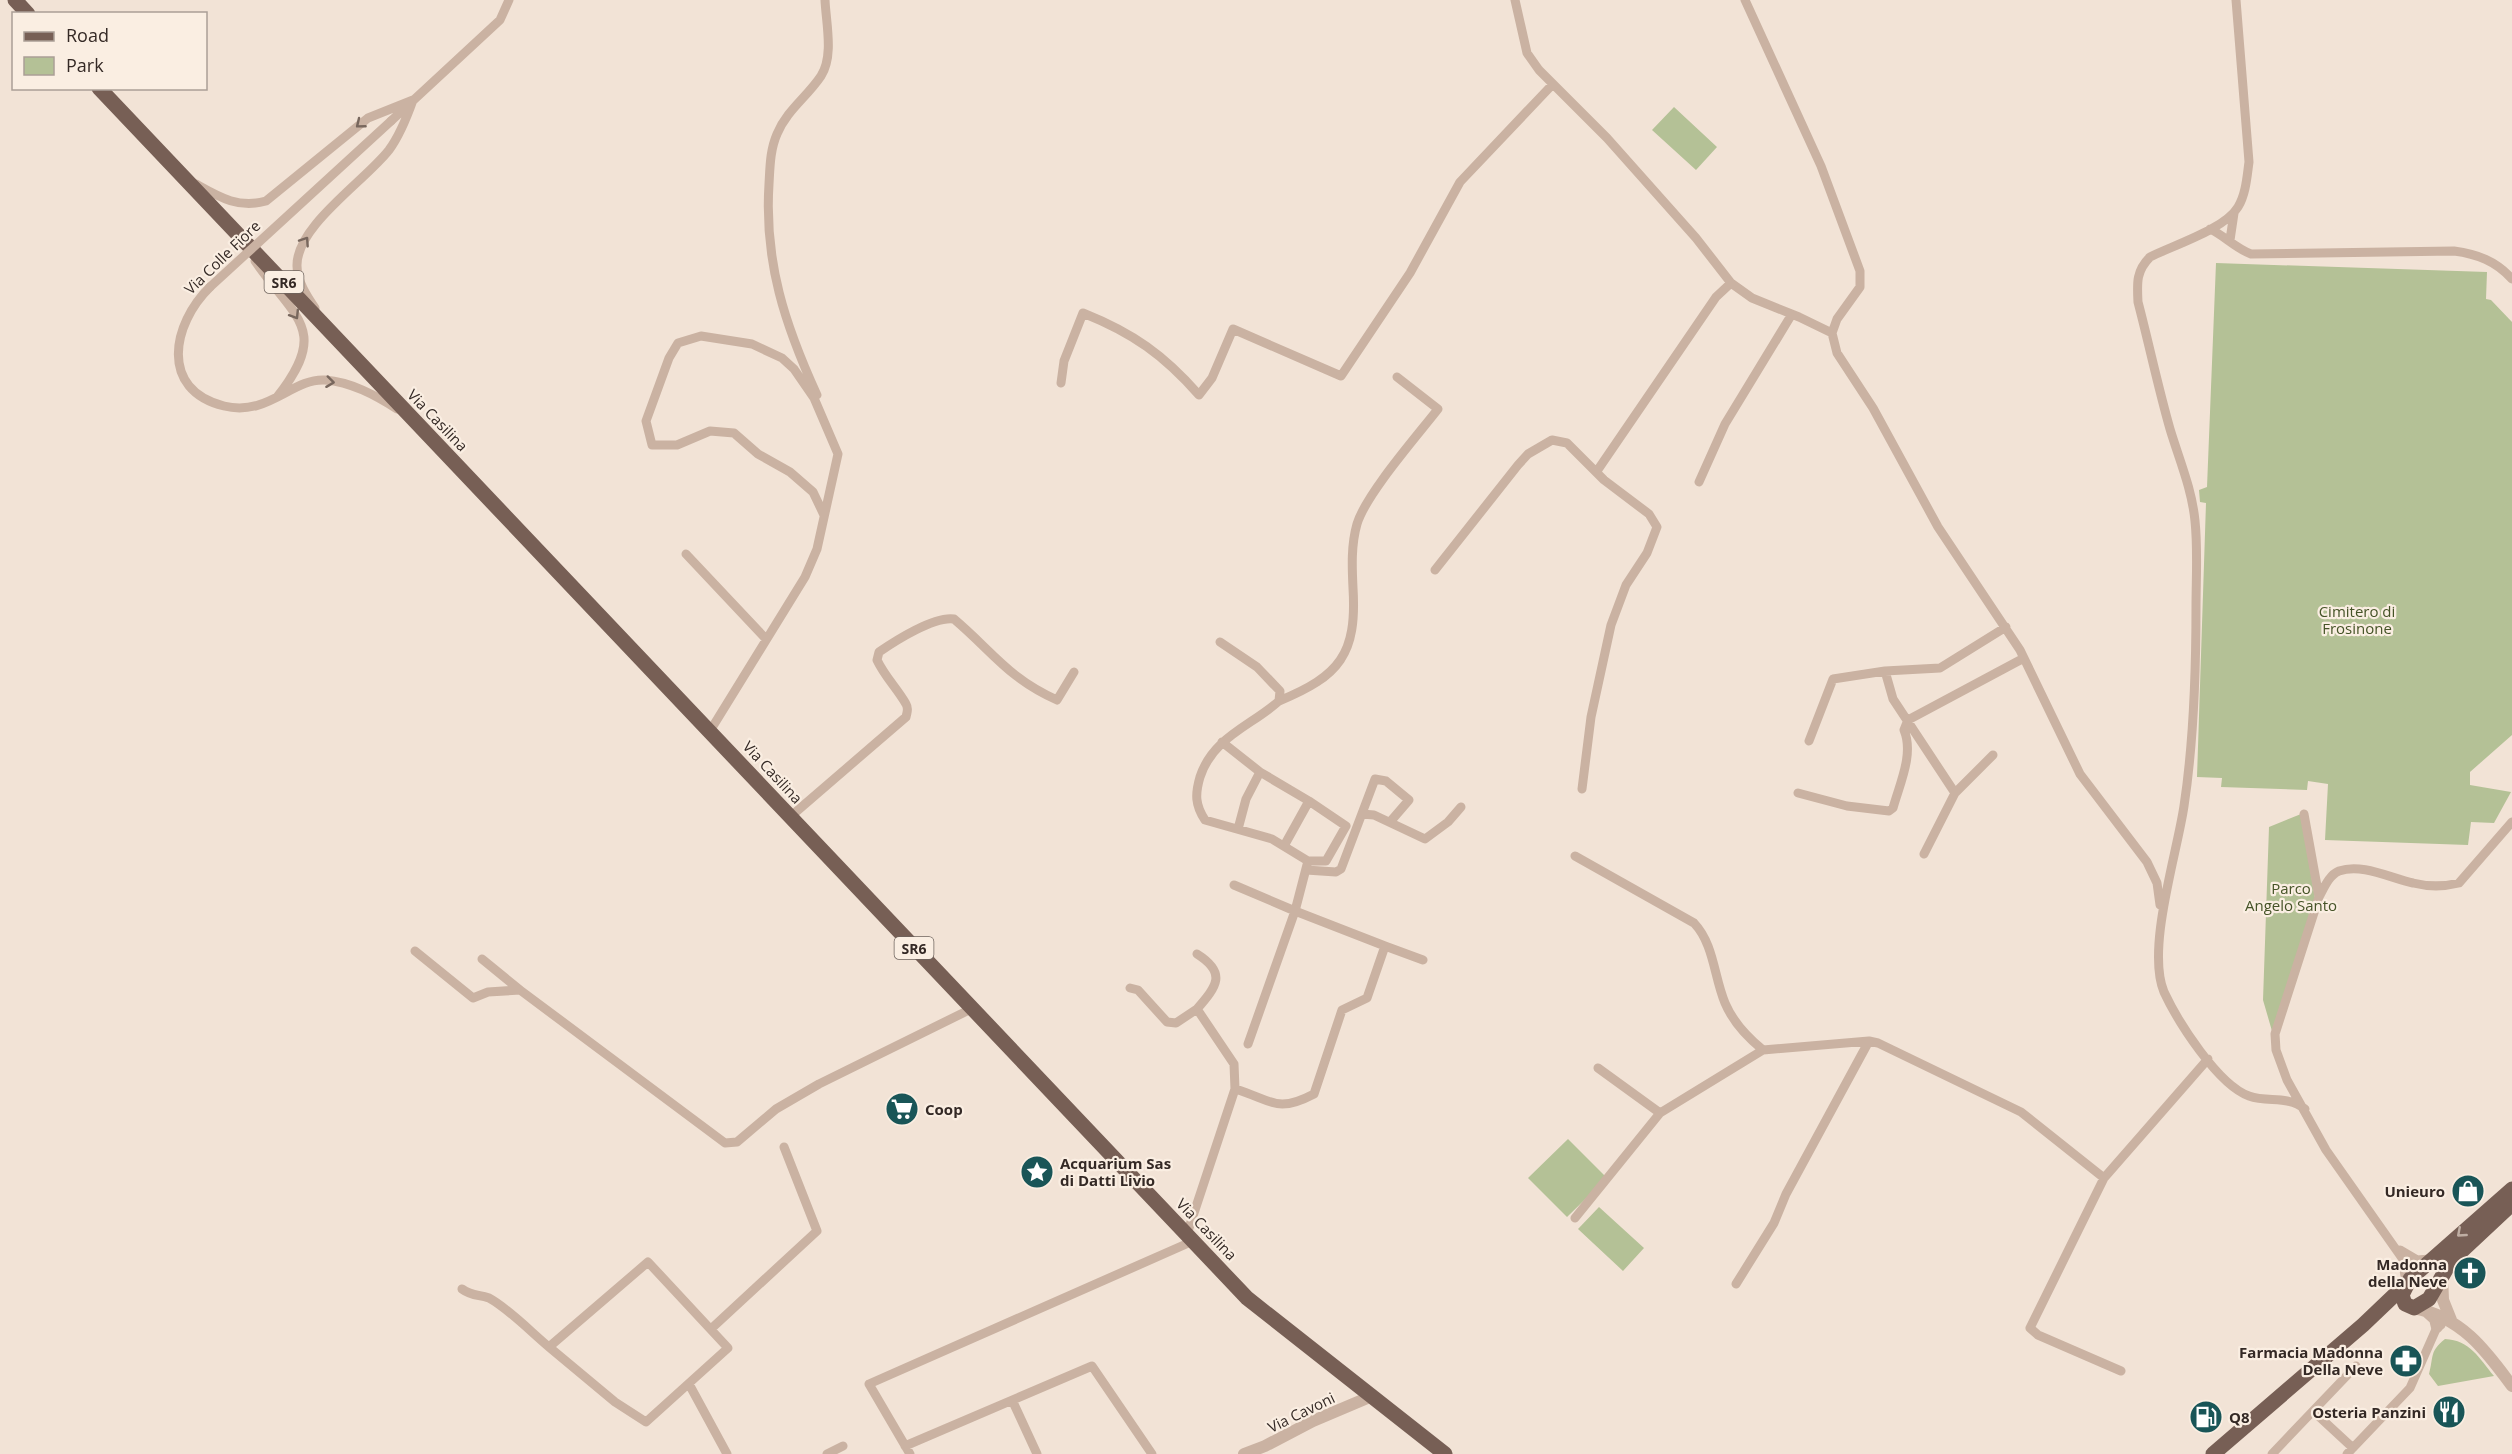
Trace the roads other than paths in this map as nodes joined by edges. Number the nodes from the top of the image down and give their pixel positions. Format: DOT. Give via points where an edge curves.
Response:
graph roads {
  1 [pos="15,0"];
  2 [pos="509,0"];
  3 [pos="825,0"];
  4 [pos="1515,0"];
  5 [pos="1745,0"];
  6 [pos="2236,0"];
  7 [pos="26,12"];
  8 [pos="1552,85"];
  9 [pos="101,90"];
  10 [pos="413,100"];
  11 [pos="179,174"];
  12 [pos="2235,212"];
  13 [pos="2210,229"];
  14 [pos="236,234"];
  15 [pos="2230,240"];
  16 [pos="2512,279"];
  17 [pos="1731,283"];
  18 [pos="1792,314"];
  19 [pos="329,331"];
  20 [pos="1832,333"];
  21 [pos="1397,377"];
  22 [pos="1061,383"];
  23 [pos="276,399"];
  24 [pos="817,406"];
  25 [pos="414,420"];
  26 [pos="1597,471"];
  27 [pos="1699,482"];
  28 [pos="825,514"];
  29 [pos="686,554"];
  30 [pos="1435,570"];
  31 [pos="2006,627"];
  32 [pos="766,639"];
  33 [pos="1220,642"];
  34 [pos="2024,658"];
  35 [pos="1885,671"];
  36 [pos="1074,672"];
  37 [pos="1279,701"];
  38 [pos="1908,720"];
  39 [pos="710,731"];
  40 [pos="1809,741"];
  41 [pos="1222,742"];
  42 [pos="1993,754"];
  43 [pos="1260,772"];
  44 [pos="1582,789"];
  45 [pos="1955,793"];
  46 [pos="1798,794"];
  47 [pos="1309,801"];
  48 [pos="1461,807"];
  49 [pos="1362,814"];
  50 [pos="2304,814"];
  51 [pos="790,817"];
  52 [pos="1390,822"];
  53 [pos="2512,822"];
  54 [pos="1238,829"];
  55 [pos="1284,846"];
  56 [pos="1924,854"];
  57 [pos="1575,856"];
  58 [pos="1307,865"];
  59 [pos="1234,885"];
  60 [pos="2319,897"];
  61 [pos="1295,911"];
  62 [pos="2162,918"];
  63 [pos="1385,946"];
  64 [pos="415,951"];
  65 [pos="1197,954"];
  66 [pos="482,959"];
  67 [pos="1423,960"];
  68 [pos="1130,988"];
  69 [pos="520,990"];
  70 [pos="972,1009"];
  71 [pos="1197,1009"];
  72 [pos="1869,1041"];
  73 [pos="1248,1044"];
  74 [pos="1763,1050"];
  75 [pos="2208,1059"];
  76 [pos="1598,1068"];
  77 [pos="1235,1089"];
  78 [pos="2305,1109"];
  79 [pos="1660,1113"];
  80 [pos="784,1147"];
  81 [pos="2104,1178"];
  82 [pos="2512,1189"];
  83 [pos="2512,1204"];
  84 [pos="1575,1218"];
  85 [pos="1190,1238"];
  86 [pos="2395,1247"];
  87 [pos="2442,1256"];
  88 [pos="2442,1274"];
  89 [pos="1736,1284"];
  90 [pos="2406,1284"];
  91 [pos="462,1289"];
  92 [pos="2420,1309"];
  93 [pos="2451,1320"];
  94 [pos="2363,1325"];
  95 [pos="2437,1327"];
  96 [pos="712,1328"];
  97 [pos="549,1347"];
  98 [pos="2356,1366"];
  99 [pos="2121,1371"];
  100 [pos="689,1384"];
  101 [pos="2512,1386"];
  102 [pos="1372,1396"];
  103 [pos="1013,1402"];
  104 [pos="2313,1411"];
  105 [pos="843,1446"];
  106 [pos="908,1450"];
  107 [pos="2350,1451"];
  108 [pos="1441,1452"];
  109 [pos="727,1454"];
  110 [pos="827,1454"];
  111 [pos="1037,1454"];
  112 [pos="1152,1454"];
  113 [pos="1244,1454"];
  114 [pos="2213,1454"];
  115 [pos="2272,1454"];
  1 -- 7 [label="main road"];
  2 -- 10 [label="street, Via Colle Fiore" via="500,21"];
  3 -- 24 [label="street" via="827,62 777,135 771,154 767,219 771,265 817,395"];
  4 -- 8 [label="street" via="1527,53"];
  5 -- 20 [label="street" via="1821,166 1860,272 1860,287 1837,319"];
  6 -- 12 [label="street" via="2249,162 2246,184"];
  8 -- 17 [label="street" via="1607,138"];
  8 -- 22 [label="street" via="1460,182 1405,280 1341,376 1233,329 1212,378 1199,395 1153,348 1083,313"];
  9 -- 11 [label="main road, Via Casilina / SR6"];
  10 -- 11 [label="street, one-way" via="368,118 266,201 244,205 231,202"];
  19 -- 10 [label="street, one-way" via="297,274 299,250 320,221 389,150"];
  10 -- 23 [label="street, Via Colle Fiore, bridge" via="196,300 182,326 177,344 184,375 201,396 223,406 248,408"];
  11 -- 14 [label="main road, Via Casilina / SR6"];
  12 -- 13 [label="street"];
  12 -- 15 [label="street"];
  13 -- 15 [label="street"];
  13 -- 62 [label="street" via="2150,257 2140,267 2136,281 2138,302 2196,521 2196,676 2190,751 2184,805"];
  14 -- 19 [label="main road, Via Casilina / SR6"];
  14 -- 23 [label="street, one-way" via="297,316 305,336 300,364"];
  15 -- 16 [label="street" via="2239,250 2251,254 2476,254"];
  17 -- 18 [label="street" via="1752,298"];
  17 -- 26 [label="street" via="1716,297"];
  18 -- 20 [label="street"];
  18 -- 27 [label="street" via="1725,424"];
  19 -- 25 [label="main road, Via Casilina / SR6"];
  20 -- 31 [label="street" via="1837,353 1873,408 1938,528"];
  21 -- 37 [label="street" via="1438,410 1357,522 1353,541 1352,635 1347,652 1339,665 1322,678"];
  23 -- 25 [label="street, Via Colle Fiore, one-way" via="314,381 333,382 381,399"];
  24 -- 28 [label="street" via="838,454"];
  24 -- 28 [label="street" via="794,369 782,358 752,344 701,336 678,343 646,421 652,445 677,445 710,431 734,433 813,492"];
  25 -- 39 [label="main road, Via Casilina / SR6"];
  26 -- 30 [label="street" via="1560,439 1544,444 1518,465"];
  26 -- 44 [label="street" via="1649,514 1658,527 1626,585 1611,625 1591,717"];
  28 -- 32 [label="street" via="805,577"];
  29 -- 32 [label="street"];
  31 -- 34 [label="street"];
  31 -- 35 [label="street" via="1940,668"];
  32 -- 39 [label="street"];
  33 -- 37 [label="street" via="1257,668 1280,691"];
  34 -- 38 [label="street"];
  34 -- 62 [label="street" via="2080,774 2147,862 2157,883"];
  35 -- 38 [label="street" via="1893,699"];
  35 -- 40 [label="street" via="1833,679"];
  36 -- 51 [label="street" via="1057,700 1009,673 954,619 921,628 879,652 877,660 906,704 906,717"];
  37 -- 41 [label="street"];
  38 -- 45 [label="street"];
  38 -- 46 [label="street" via="1904,730 1909,742 1905,765 1889,811"];
  39 -- 51 [label="main road, Via Casilina / SR6"];
  41 -- 43 [label="street"];
  41 -- 54 [label="street" via="1203,767 1196,791 1197,808 1205,820"];
  42 -- 45 [label="street"];
  43 -- 47 [label="street"];
  43 -- 54 [label="street" via="1246,799"];
  45 -- 56 [label="street"];
  47 -- 55 [label="street"];
  47 -- 58 [label="street" via="1346,826 1326,861"];
  48 -- 52 [label="street" via="1425,839"];
  49 -- 52 [label="street"];
  49 -- 52 [label="street" via="1375,779 1386,781 1409,800"];
  49 -- 58 [label="street" via="1341,869 1336,872"];
  50 -- 60 [label="street"];
  51 -- 70 [label="main road, Via Casilina / SR6"];
  53 -- 60 [label="street" via="2459,884 2428,886 2381,873 2349,870 2331,878"];
  54 -- 55 [label="street"];
  55 -- 58 [label="street"];
  57 -- 74 [label="street" via="1694,923 1704,935 1724,1002 1743,1032"];
  58 -- 61 [label="street"];
  59 -- 61 [label="street"];
  60 -- 78 [label="street" via="2275,1034 2276,1050 2287,1080"];
  61 -- 63 [label="street"];
  61 -- 73 [label="street"];
  62 -- 75 [label="street" via="2158,973 2164,992"];
  63 -- 67 [label="street"];
  63 -- 77 [label="street" via="1367,998 1342,1010 1314,1094 1279,1106"];
  64 -- 69 [label="street" via="473,998 488,992"];
  65 -- 71 [label="street" via="1216,971 1211,990"];
  66 -- 69 [label="street"];
  68 -- 71 [label="street" via="1138,990 1167,1022 1176,1023"];
  69 -- 70 [label="street" via="725,1143 737,1142 776,1109 819,1084"];
  70 -- 85 [label="main road, Via Casilina / SR6"];
  71 -- 77 [label="street" via="1234,1064"];
  72 -- 74 [label="street"];
  72 -- 81 [label="street" via="2021,1112"];
  72 -- 89 [label="street" via="1774,1223"];
  74 -- 79 [label="street"];
  75 -- 78 [label="street" via="2241,1092 2261,1099 2290,1100"];
  75 -- 81 [label="street"];
  76 -- 79 [label="street"];
  77 -- 85 [label="street"];
  78 -- 86 [label="street" via="2326,1150"];
  79 -- 84 [label="street"];
  80 -- 96 [label="street" via="817,1231"];
  81 -- 99 [label="street" via="2030,1328"];
  82 -- 87 [label="main road, one-way"];
  83 -- 87 [label="main road"];
  85 -- 102 [label="main road, Via Casilina / SR6" via="1247,1298"];
  85 -- 106 [label="street" via="869,1384"];
  86 -- 87 [label="street" via="2417,1260"];
  86 -- 90 [label="street" via="2405,1265"];
  87 -- 88 [label="main road"];
  87 -- 90 [label="main road"];
  88 -- 92 [label="main road"];
  88 -- 93 [label="street" via="2443,1300"];
  90 -- 92 [label="main road" via="2402,1299"];
  90 -- 94 [label="main road"];
  91 -- 97 [label="street" via="486,1297"];
  92 -- 93 [label="street"];
  92 -- 94 [label="main road" via="2385,1312"];
  92 -- 95 [label="street" via="2435,1319"];
  93 -- 95 [label="street"];
  93 -- 101 [label="street" via="2477,1343"];
  94 -- 114 [label="main road"];
  95 -- 107 [label="street" via="2410,1388"];
  96 -- 97 [label="street" via="648,1262"];
  96 -- 100 [label="street" via="728,1348"];
  97 -- 100 [label="street" via="615,1402 646,1422"];
  98 -- 104 [label="street"];
  100 -- 109 [label="street"];
  102 -- 108 [label="main road, Via Casilina / SR6"];
  102 -- 113 [label="street, Via Cavoni"];
  103 -- 106 [label="street"];
  103 -- 111 [label="street"];
  103 -- 112 [label="street" via="1092,1366"];
  104 -- 107 [label="street"];
  104 -- 115 [label="street"];
  105 -- 110 [label="street"];
}
